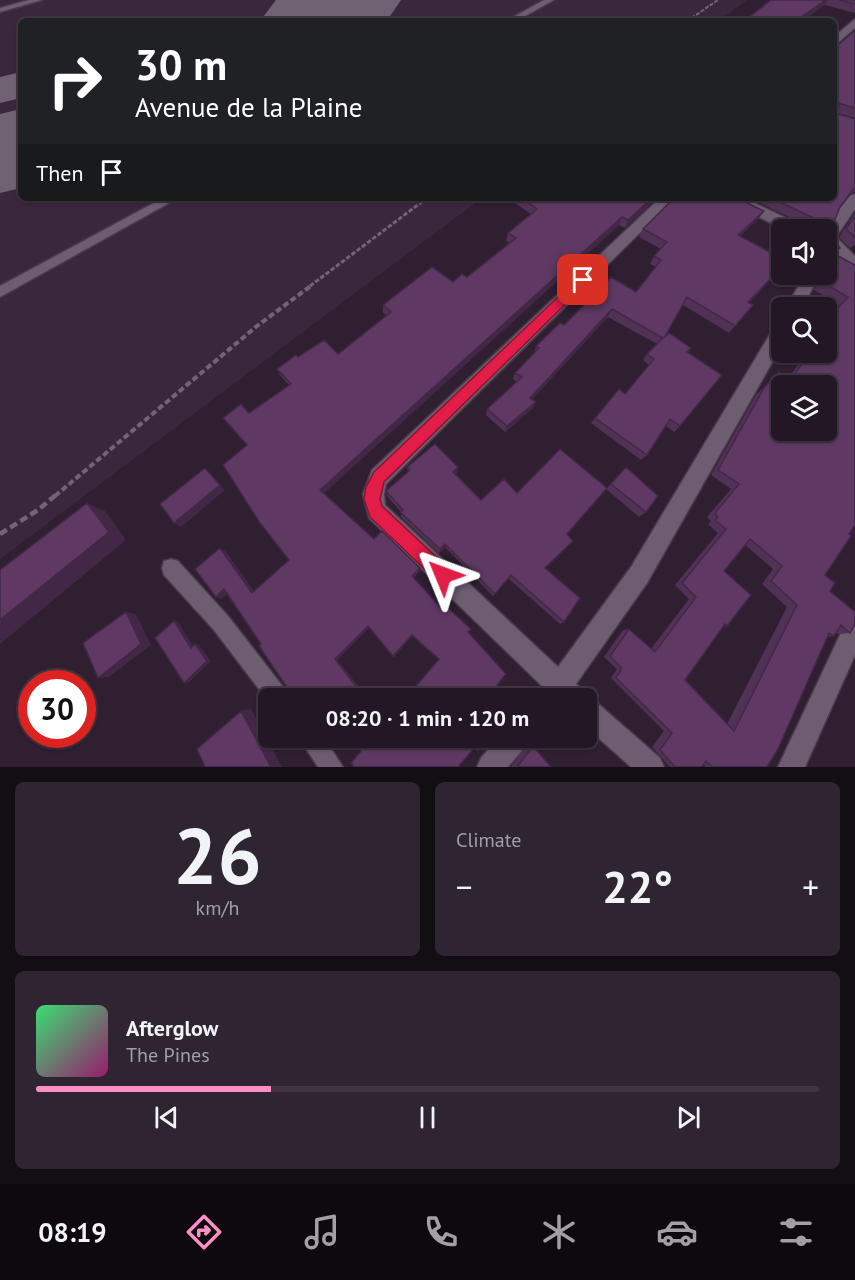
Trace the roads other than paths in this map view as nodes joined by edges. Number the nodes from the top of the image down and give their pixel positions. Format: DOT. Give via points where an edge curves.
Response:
graph roads {
  1 [pos="38,0"];
  2 [pos="550,0"];
  3 [pos="0,10"];
  4 [pos="516,18"];
  5 [pos="855,22"];
  6 [pos="843,33"];
  7 [pos="855,36"];
  8 [pos="837,40"];
  9 [pos="855,199"];
  10 [pos="167,201"];
  11 [pos="665,201"];
  12 [pos="738,201"];
  13 [pos="775,219"];
  14 [pos="837,224"];
  15 [pos="837,246"];
  16 [pos="852,259"];
  17 [pos="837,260"];
  18 [pos="0,292"];
  19 [pos="771,348"];
  20 [pos="171,568"];
  21 [pos="855,628"];
  22 [pos="271,688"];
  23 [pos="555,688"];
  24 [pos="566,688"];
  25 [pos="597,720"];
  26 [pos="318,748"];
  27 [pos="507,748"];
  28 [pos="332,767"];
  29 [pos="490,767"];
  30 [pos="651,767"];
  31 [pos="791,767"];
  1 -- 3 [label="lane"];
  2 -- 4 [label="lane"];
  5 -- 6 [label="street"];
  6 -- 7 [label="street"];
  6 -- 8 [label="street"];
  9 -- 14 [label="street"];
  10 -- 18 [label="lane"];
  11 -- 23 [label="street" via="373,487 376,511"];
  12 -- 13 [label="street"];
  15 -- 16 [label="street"];
  16 -- 17 [label="street"];
  19 -- 24 [label="street" via="639,574"];
  20 -- 22 [label="lane" via="221,623"];
  21 -- 31 [label="street"];
  25 -- 30 [label="street"];
  26 -- 28 [label="lane"];
  27 -- 29 [label="street"];
}
